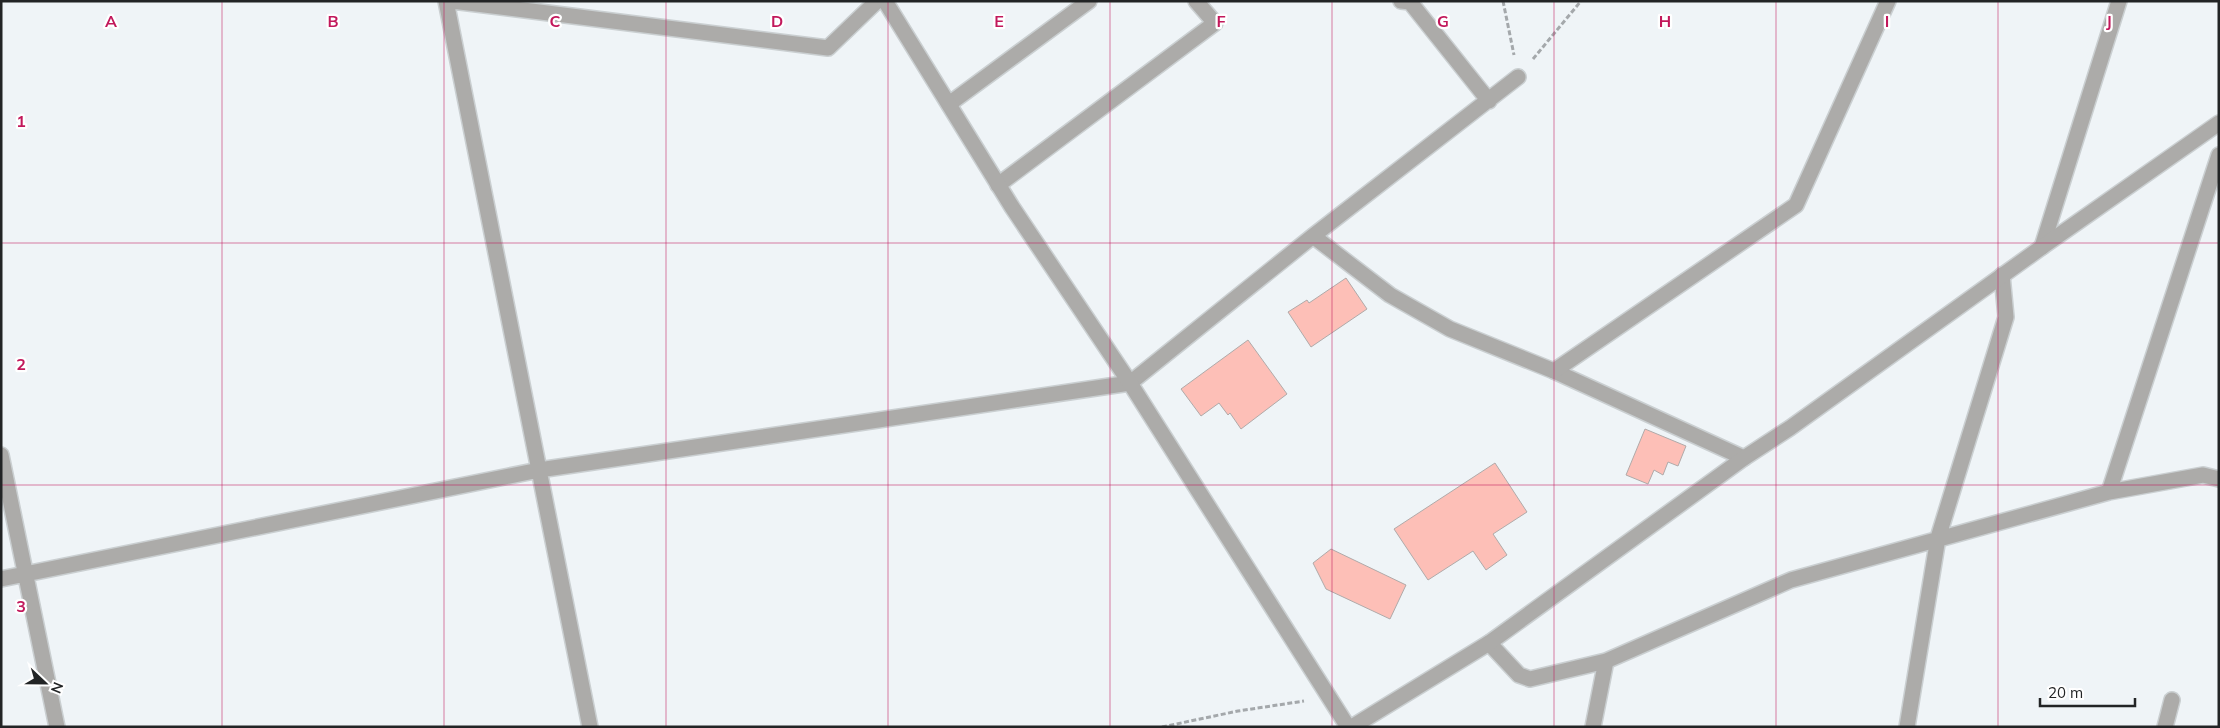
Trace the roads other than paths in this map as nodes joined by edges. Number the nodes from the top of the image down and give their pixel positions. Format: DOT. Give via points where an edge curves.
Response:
graph roads {
  1 [pos="446,1"];
  2 [pos="452,1"];
  3 [pos="877,1"];
  4 [pos="885,1"];
  5 [pos="1088,1"];
  6 [pos="1196,1"];
  7 [pos="1401,1"];
  8 [pos="1888,1"];
  9 [pos="2119,1"];
  10 [pos="1518,77"];
  11 [pos="1489,101"];
  12 [pos="949,104"];
  13 [pos="2219,123"];
  14 [pos="2219,156"];
  15 [pos="998,185"];
  16 [pos="1313,236"];
  17 [pos="2042,247"];
  18 [pos="2002,275"];
  19 [pos="1554,371"];
  20 [pos="1130,383"];
  21 [pos="1,455"];
  22 [pos="1744,458"];
  23 [pos="539,470"];
  24 [pos="2219,479"];
  25 [pos="2109,492"];
  26 [pos="1938,538"];
  27 [pos="26,574"];
  28 [pos="1,579"];
  29 [pos="1489,643"];
  30 [pos="1606,661"];
  31 [pos="2172,700"];
  32 [pos="57,727"];
  33 [pos="590,727"];
  34 [pos="1348,727"];
  35 [pos="1352,727"];
  36 [pos="1593,727"];
  37 [pos="1907,727"];
  38 [pos="2165,727"];
  1 -- 23 [label="street"];
  2 -- 3 [label="street" via="828,48"];
  4 -- 12 [label="street"];
  5 -- 12 [label="street"];
  6 -- 15 [label="street" via="1215,22"];
  7 -- 11 [label="street" via="1410,2"];
  8 -- 19 [label="street" via="1796,205"];
  9 -- 17 [label="street"];
  10 -- 11 [label="street"];
  11 -- 16 [label="street"];
  12 -- 15 [label="street"];
  13 -- 17 [label="street"];
  14 -- 25 [label="street"];
  15 -- 20 [label="street"];
  16 -- 19 [label="street" via="1390,295 1450,329"];
  16 -- 20 [label="street"];
  17 -- 18 [label="street"];
  18 -- 22 [label="street"];
  18 -- 26 [label="street" via="2006,317"];
  19 -- 22 [label="street"];
  20 -- 23 [label="street"];
  20 -- 34 [label="street"];
  21 -- 27 [label="street"];
  22 -- 29 [label="street"];
  23 -- 27 [label="street"];
  23 -- 33 [label="street"];
  24 -- 25 [label="street" via="2203,475"];
  25 -- 26 [label="street"];
  26 -- 30 [label="street" via="1791,580"];
  26 -- 37 [label="street"];
  27 -- 28 [label="street"];
  27 -- 32 [label="street"];
  29 -- 30 [label="street" via="1519,675 1530,679"];
  29 -- 35 [label="street"];
  30 -- 36 [label="street"];
  31 -- 38 [label="street"];
}
